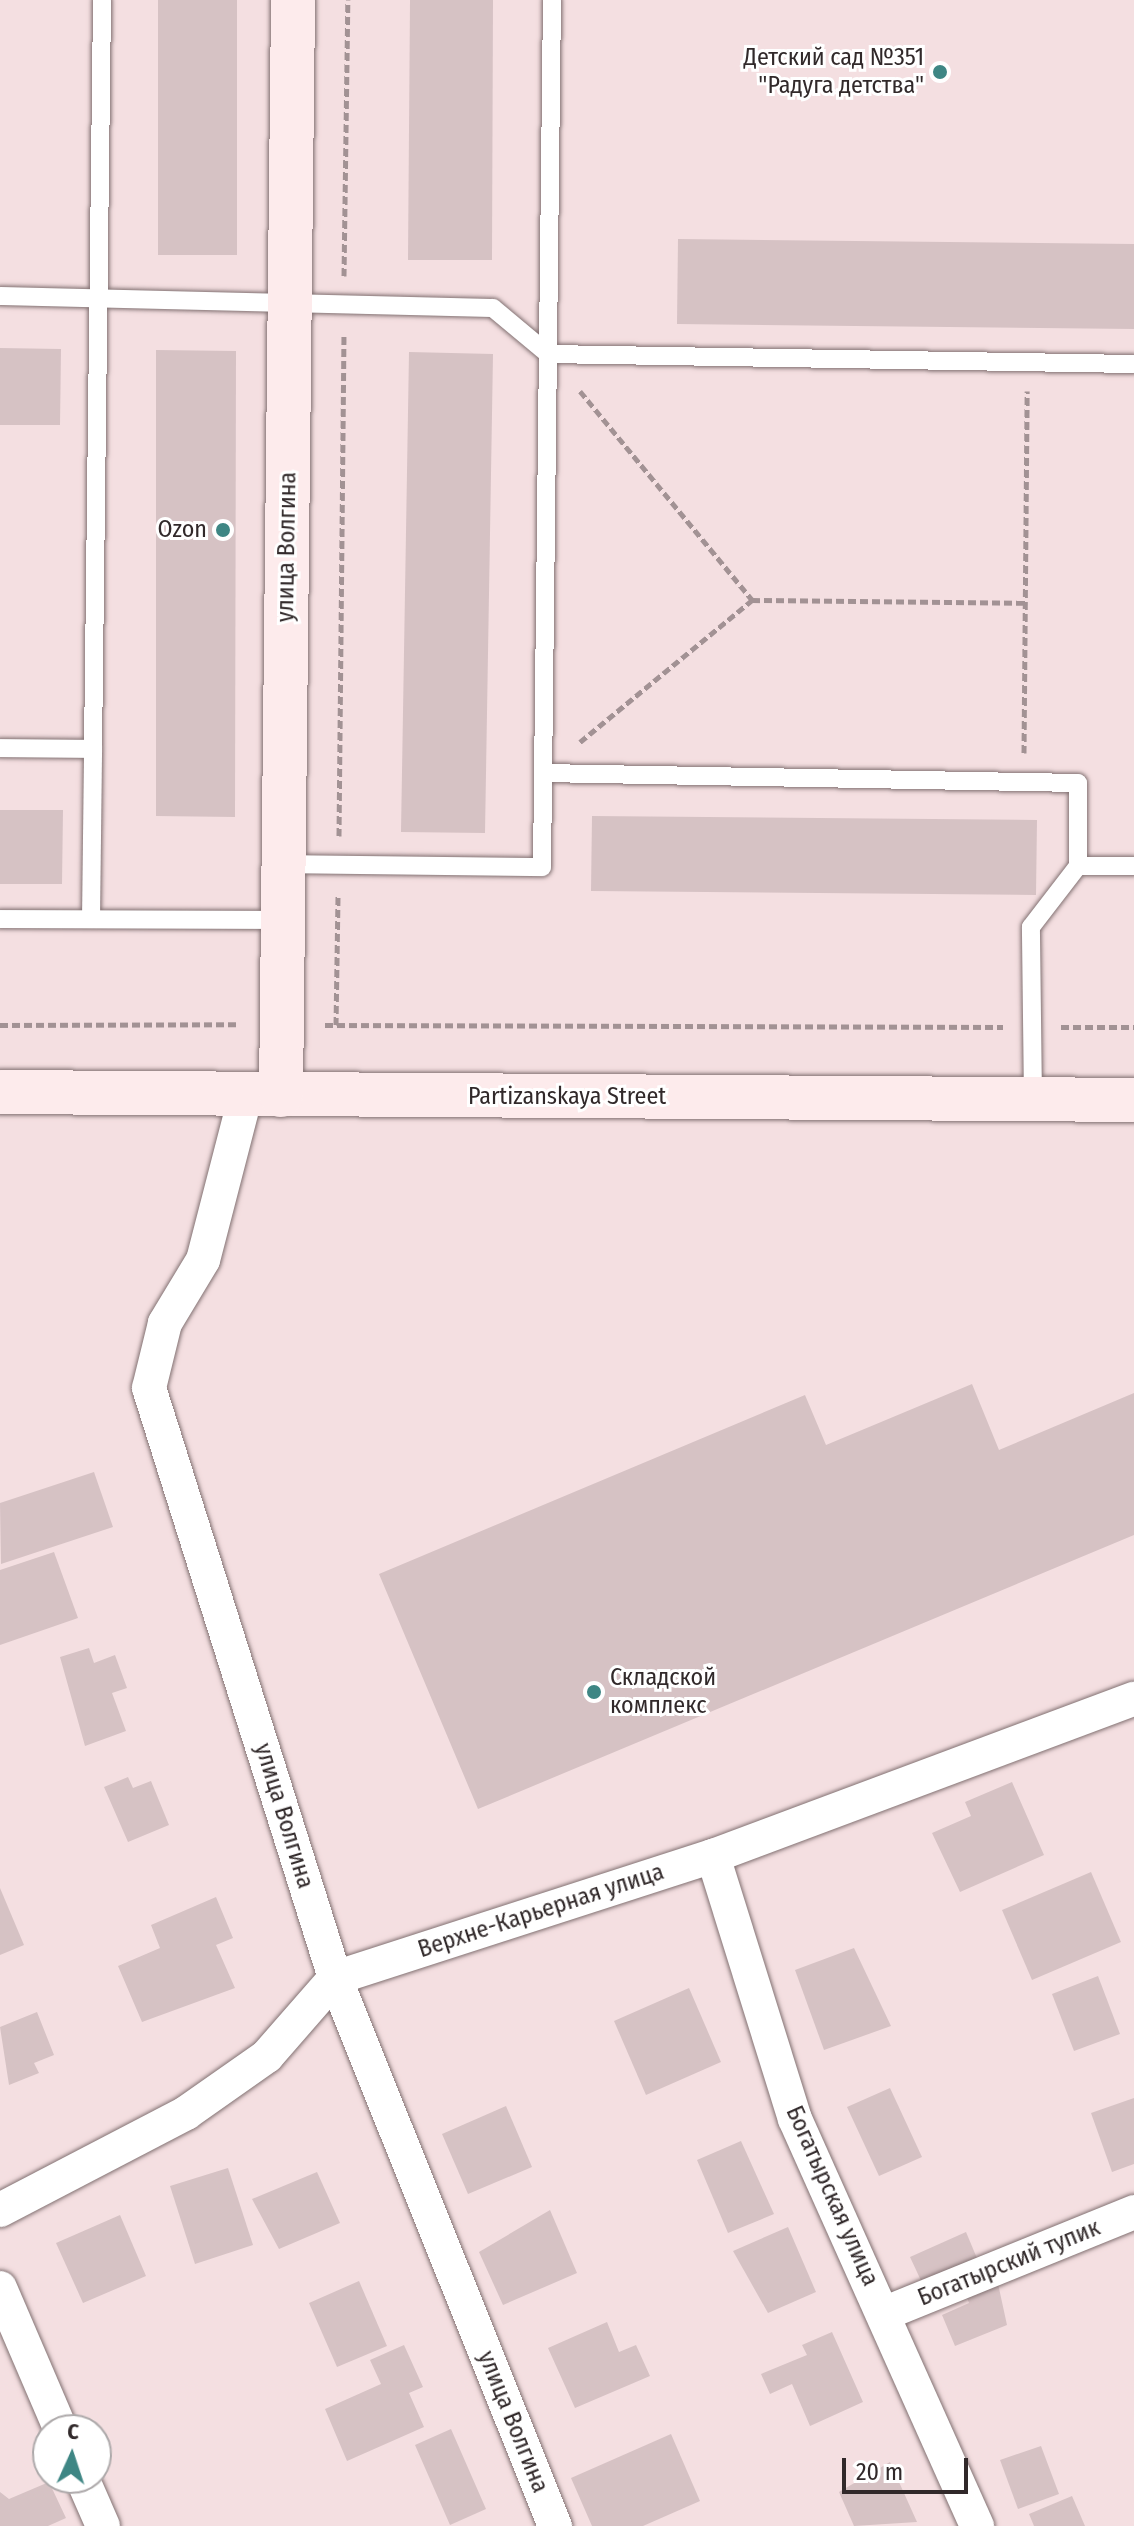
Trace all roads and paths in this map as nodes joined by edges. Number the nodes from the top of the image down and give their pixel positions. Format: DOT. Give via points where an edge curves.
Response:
graph roads {
  1 [pos="102,0"];
  2 [pos="293,0"];
  3 [pos="348,0"];
  4 [pos="552,0"];
  5 [pos="0,296"];
  6 [pos="100,298"];
  7 [pos="290,304"];
  8 [pos="344,305"];
  9 [pos="548,354"];
  10 [pos="1027,362"];
  11 [pos="1134,364"];
  12 [pos="752,600"];
  13 [pos="1024,603"];
  14 [pos="0,748"];
  15 [pos="93,749"];
  16 [pos="543,773"];
  17 [pos="1024,782"];
  18 [pos="284,864"];
  19 [pos="338,865"];
  20 [pos="1078,866"];
  21 [pos="1134,866"];
  22 [pos="0,919"];
  23 [pos="91,919"];
  24 [pos="283,920"];
  25 [pos="0,1025"];
  26 [pos="283,1025"];
  27 [pos="336,1025"];
  28 [pos="1032,1027"];
  29 [pos="1134,1027"];
  30 [pos="0,1092"];
  31 [pos="264,1095"];
  32 [pos="1033,1100"];
  33 [pos="1134,1100"];
  34 [pos="1134,1699"];
  35 [pos="713,1856"];
  36 [pos="335,1978"];
  37 [pos="0,2210"];
  38 [pos="1134,2212"];
  39 [pos="0,2288"];
  40 [pos="883,2314"];
  41 [pos="54,2414"];
  42 [pos="89,2494"];
  43 [pos="103,2526"];
  44 [pos="555,2526"];
  45 [pos="977,2526"];
  1 -- 6 [label="lane"];
  2 -- 7 [label="street, улица Волгина"];
  3 -- 8 [label="path"];
  4 -- 9 [label="lane"];
  5 -- 6 [label="lane"];
  6 -- 7 [label="lane"];
  6 -- 15 [label="lane"];
  7 -- 8 [label="lane"];
  7 -- 18 [label="street, улица Волгина"];
  8 -- 9 [label="lane" via="493,308"];
  8 -- 19 [label="path"];
  9 -- 10 [label="lane"];
  9 -- 12 [label="path"];
  9 -- 16 [label="lane"];
  10 -- 11 [label="lane"];
  10 -- 13 [label="path"];
  12 -- 13 [label="path"];
  12 -- 16 [label="path"];
  13 -- 17 [label="path"];
  14 -- 15 [label="lane"];
  15 -- 23 [label="lane"];
  16 -- 17 [label="lane"];
  16 -- 19 [label="lane" via="542,867"];
  17 -- 20 [label="lane" via="1078,783"];
  18 -- 19 [label="lane"];
  18 -- 24 [label="street, улица Волгина"];
  19 -- 27 [label="path"];
  20 -- 21 [label="lane"];
  20 -- 28 [label="lane" via="1031,927"];
  22 -- 23 [label="lane"];
  23 -- 24 [label="lane"];
  24 -- 26 [label="street, улица Волгина"];
  25 -- 26 [label="path"];
  26 -- 27 [label="path"];
  26 -- 31 [label="street, улица Волгина"];
  27 -- 28 [label="path"];
  28 -- 29 [label="path"];
  28 -- 32 [label="lane"];
  30 -- 31 [label="street, Partizanskaya Street"];
  31 -- 32 [label="street, Partizanskaya Street"];
  31 -- 36 [label="street, улица Волгина" via="203,1260 165,1323 149,1388"];
  32 -- 33 [label="street, Partizanskaya Street"];
  34 -- 35 [label="street, Верхне-Карьерная улица"];
  35 -- 36 [label="street, Верхне-Карьерная улица"];
  35 -- 40 [label="street, Богатырская улица" via="795,2119"];
  36 -- 37 [label="street" via="267,2056 198,2105"];
  36 -- 44 [label="street, улица Волгина"];
  38 -- 40 [label="street, Богатырский тупик"];
  39 -- 41 [label="street"];
  40 -- 45 [label="street, Богатырская улица"];
  42 -- 43 [label="street"];
}
